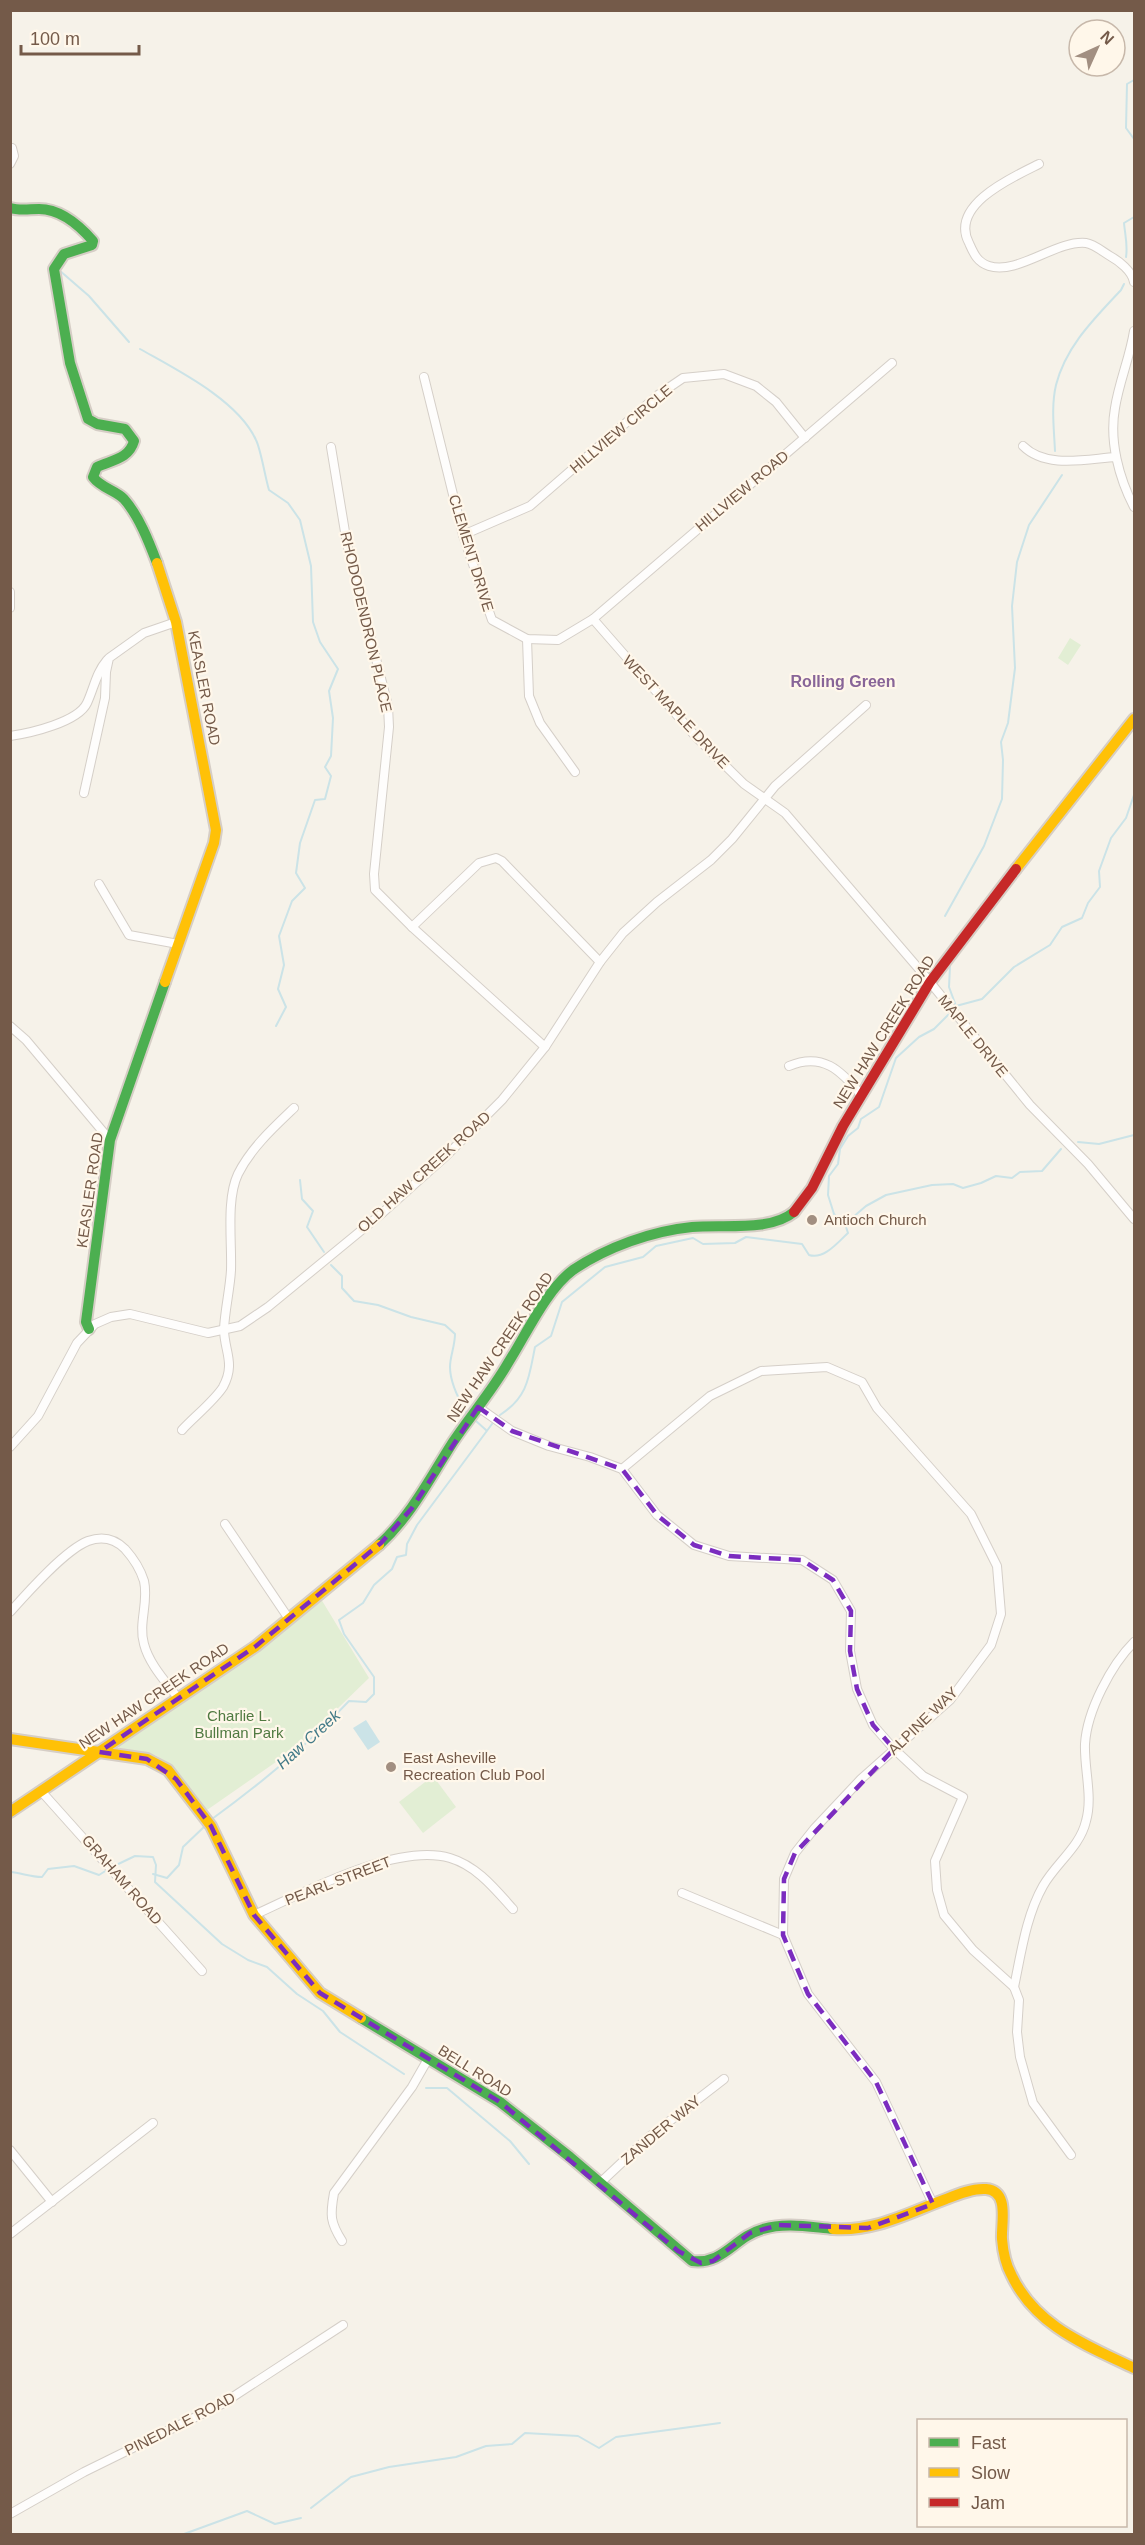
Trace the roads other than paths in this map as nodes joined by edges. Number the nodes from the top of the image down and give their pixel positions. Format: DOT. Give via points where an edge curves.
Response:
graph roads {
  1 [pos="12,148"];
  2 [pos="10,164"];
  3 [pos="1039,164"];
  4 [pos="10,208"];
  5 [pos="1134,282"];
  6 [pos="1134,331"];
  7 [pos="892,363"];
  8 [pos="424,377"];
  9 [pos="805,438"];
  10 [pos="1023,446"];
  11 [pos="331,447"];
  12 [pos="1116,457"];
  13 [pos="1134,507"];
  14 [pos="463,535"];
  15 [pos="10,592"];
  16 [pos="10,608"];
  17 [pos="592,619"];
  18 [pos="176,622"];
  19 [pos="527,639"];
  20 [pos="108,660"];
  21 [pos="866,705"];
  22 [pos="1132,726"];
  23 [pos="10,736"];
  24 [pos="575,772"];
  25 [pos="84,793"];
  26 [pos="765,799"];
  27 [pos="99,884"];
  28 [pos="412,927"];
  29 [pos="178,944"];
  30 [pos="600,962"];
  31 [pos="930,982"];
  32 [pos="10,1026"];
  33 [pos="545,1047"];
  34 [pos="789,1066"];
  35 [pos="861,1095"];
  36 [pos="294,1108"];
  37 [pos="110,1140"];
  38 [pos="1134,1219"];
  39 [pos="89,1329"];
  40 [pos="224,1331"];
  41 [pos="478,1407"];
  42 [pos="182,1430"];
  43 [pos="10,1447"];
  44 [pos="622,1469"];
  45 [pos="225,1524"];
  46 [pos="10,1612"];
  47 [pos="289,1619"];
  48 [pos="1134,1642"];
  49 [pos="178,1698"];
  50 [pos="10,1739"];
  51 [pos="894,1749"];
  52 [pos="99,1752"];
  53 [pos="41,1791"];
  54 [pos="10,1812"];
  55 [pos="682,1893"];
  56 [pos="513,1909"];
  57 [pos="254,1915"];
  58 [pos="783,1935"];
  59 [pos="202,1971"];
  60 [pos="1014,1987"];
  61 [pos="428,2059"];
  62 [pos="724,2079"];
  63 [pos="153,2123"];
  64 [pos="10,2150"];
  65 [pos="1071,2155"];
  66 [pos="600,2183"];
  67 [pos="52,2202"];
  68 [pos="933,2204"];
  69 [pos="10,2234"];
  70 [pos="342,2241"];
  71 [pos="343,2325"];
  72 [pos="1134,2368"];
  73 [pos="10,2514"];
  1 -- 2 [label="street"];
  3 -- 5 [label="street" via="998,185 966,218 965,235 977,260 991,267 1014,265 1066,245 1088,243 1115,259 1133,276"];
  4 -- 18 [label="street, KEASLER ROAD" via="58,213 93,241 90,246 59,256 54,269 70,363 88,419 125,429 134,441 128,453 97,467 93,477 120,496 131,510 151,550"];
  6 -- 12 [label="street" via="1114,409"];
  7 -- 9 [label="street, HILLVIEW ROAD"];
  8 -- 14 [label="street, CLEMENT DRIVE"];
  9 -- 14 [label="street, HILLVIEW CIRCLE" via="776,402 756,386 724,374 683,378 658,395 530,506"];
  9 -- 17 [label="street, HILLVIEW ROAD"];
  10 -- 12 [label="street" via="1036,456 1058,460"];
  11 -- 28 [label="street, RHODODENDRON PLACE" via="347,544 388,706 375,890"];
  12 -- 13 [label="street"];
  14 -- 19 [label="street, CLEMENT DRIVE" via="492,620"];
  15 -- 16 [label="street"];
  17 -- 19 [label="street, CLEMENT DRIVE" via="558,640"];
  17 -- 26 [label="street, WEST MAPLE DRIVE" via="697,738"];
  18 -- 20 [label="street" via="131,640"];
  18 -- 29 [label="street, KEASLER ROAD" via="216,830"];
  19 -- 24 [label="street" via="529,696 540,723"];
  20 -- 23 [label="street" via="82,710 61,723"];
  20 -- 25 [label="street" via="105,698"];
  21 -- 26 [label="street, OLD HAW CREEK ROAD" via="789,772"];
  22 -- 31 [label="street, NEW HAW CREEK ROAD"];
  26 -- 30 [label="street, OLD HAW CREEK ROAD" via="723,848 631,925"];
  26 -- 31 [label="street, MAPLE DRIVE" via="785,813"];
  27 -- 29 [label="street" via="129,935"];
  28 -- 30 [label="street" via="479,863 496,858"];
  28 -- 33 [label="street, RHODODENDRON PLACE"];
  29 -- 37 [label="street, KEASLER ROAD"];
  30 -- 33 [label="street, OLD HAW CREEK ROAD"];
  31 -- 35 [label="street, NEW HAW CREEK ROAD"];
  31 -- 38 [label="street, MAPLE DRIVE" via="1030,1105 1088,1164"];
  32 -- 37 [label="street"];
  33 -- 40 [label="street, OLD HAW CREEK ROAD" via="491,1112 430,1171 268,1307 247,1322"];
  34 -- 35 [label="street" via="804,1060 828,1065"];
  35 -- 41 [label="street, NEW HAW CREEK ROAD" via="807,1197 793,1214 764,1225 679,1229 627,1243 581,1264 548,1299"];
  36 -- 40 [label="street" via="261,1141 237,1178 232,1201 231,1271"];
  37 -- 39 [label="street, KEASLER ROAD" via="86,1322"];
  39 -- 40 [label="street, OLD HAW CREEK ROAD" via="104,1320 130,1314 199,1332"];
  39 -- 43 [label="street" via="70,1355 38,1416"];
  40 -- 42 [label="street" via="230,1359 222,1388"];
  41 -- 44 [label="street" via="512,1431"];
  41 -- 47 [label="street, NEW HAW CREEK ROAD" via="392,1532"];
  44 -- 51 [label="street" via="657,1515 694,1545 729,1556 802,1560 833,1580 851,1611 850,1652 857,1689 873,1725"];
  44 -- 51 [label="street, ALPINE WAY" via="710,1396 761,1371 827,1367 862,1382 877,1408 971,1515 997,1566 1000,1614 991,1645 950,1700"];
  45 -- 47 [label="street"];
  46 -- 49 [label="street" via="82,1544 103,1538 116,1541 138,1565 144,1583 144,1646"];
  47 -- 49 [label="street, NEW HAW CREEK ROAD"];
  48 -- 60 [label="street" via="1093,1706 1085,1743 1086,1821 1076,1843 1043,1886 1027,1929"];
  49 -- 52 [label="street, NEW HAW CREEK ROAD"];
  50 -- 52 [label="street, BELL ROAD"];
  51 -- 58 [label="street, ALPINE WAY" via="861,1779 795,1853 784,1879"];
  51 -- 60 [label="street" via="924,1776 963,1797 934,1861 937,1890 944,1915 973,1950"];
  52 -- 53 [label="street, NEW HAW CREEK ROAD"];
  52 -- 57 [label="street, BELL ROAD" via="147,1759 176,1779 209,1823"];
  53 -- 54 [label="street, NEW HAW CREEK ROAD"];
  53 -- 59 [label="street, GRAHAM ROAD"];
  55 -- 58 [label="street"];
  56 -- 57 [label="street, PEARL STREET" via="488,1880 471,1868 450,1858 425,1854 402,1856 369,1867"];
  57 -- 61 [label="street, BELL ROAD" via="320,1993"];
  58 -- 68 [label="street, ALPINE WAY" via="808,1994 876,2082"];
  60 -- 65 [label="street" via="1019,2000 1020,2057 1033,2103"];
  61 -- 66 [label="street, BELL ROAD" via="500,2102"];
  61 -- 70 [label="street" via="334,2193 332,2225"];
  62 -- 66 [label="street, ZANDER WAY" via="650,2137"];
  63 -- 67 [label="street"];
  64 -- 67 [label="street"];
  66 -- 68 [label="street, BELL ROAD" via="678,2251 702,2263 713,2261 750,2233 779,2225 868,2228"];
  67 -- 69 [label="street"];
  68 -- 72 [label="street, BELL ROAD" via="981,2189 994,2191 1002,2206 1004,2256 1031,2308 1061,2333"];
  71 -- 73 [label="street, PINEDALE ROAD" via="222,2404 84,2472"];
}
